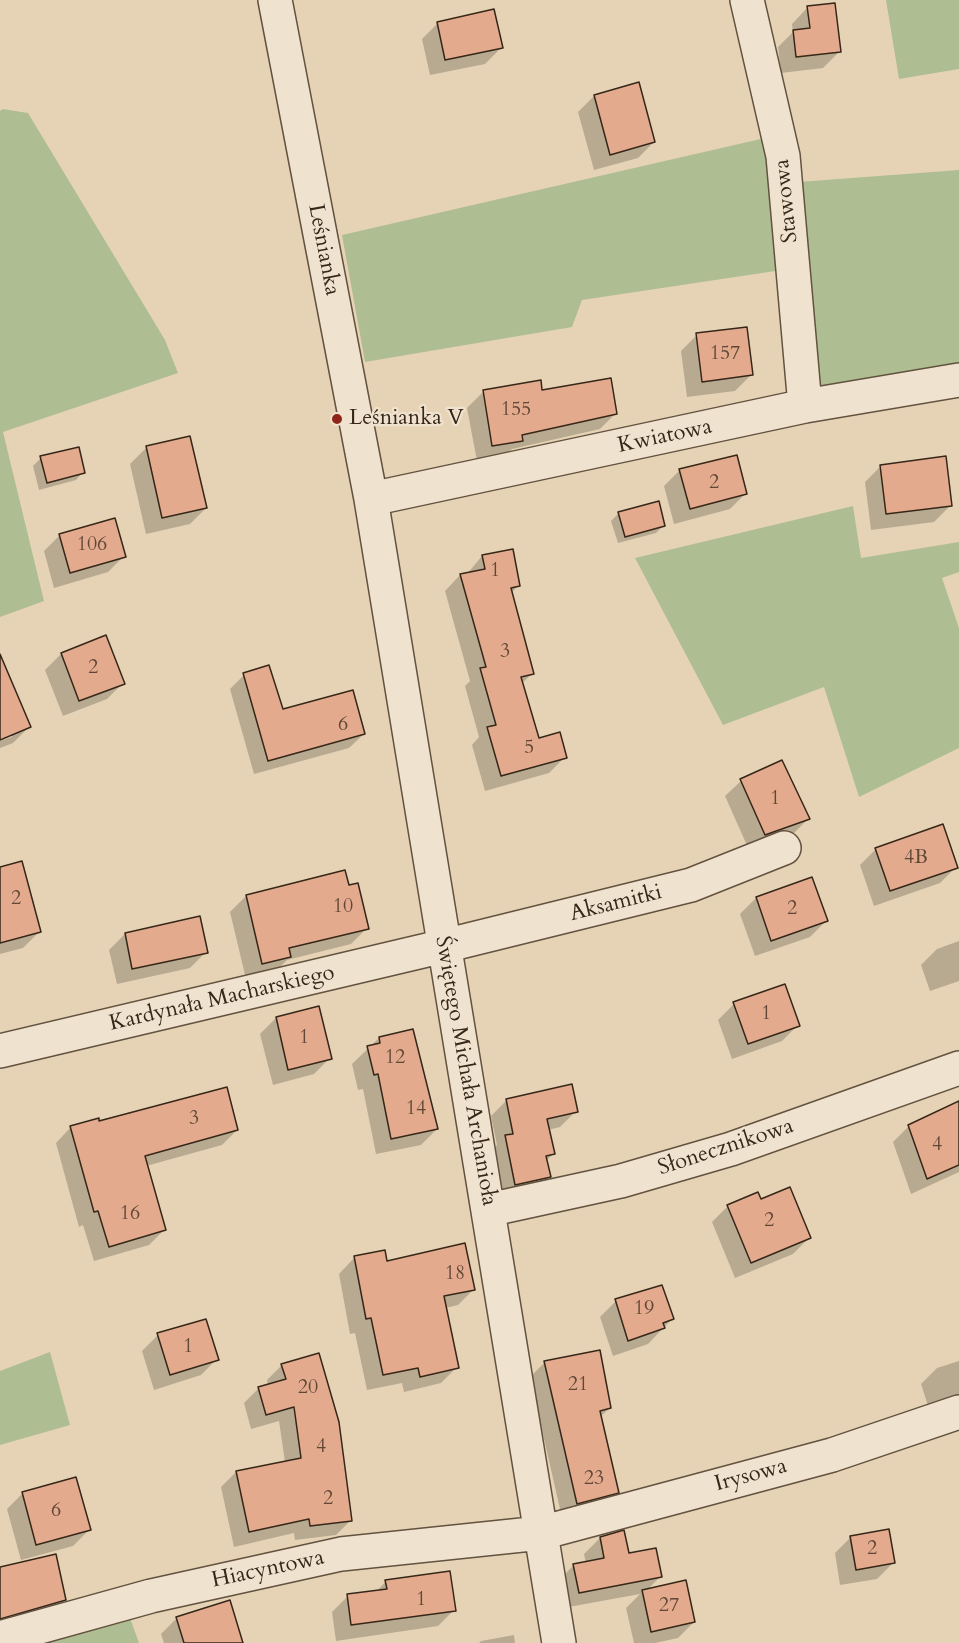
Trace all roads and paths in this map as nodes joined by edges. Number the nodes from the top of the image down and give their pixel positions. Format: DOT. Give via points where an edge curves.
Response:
graph roads {
  1 [pos="275,0"];
  2 [pos="747,0"];
  3 [pos="959,380"];
  4 [pos="805,406"];
  5 [pos="371,499"];
  6 [pos="784,848"];
  7 [pos="444,946"];
  8 [pos="0,1051"];
  9 [pos="959,1068"];
  10 [pos="488,1210"];
  11 [pos="959,1412"];
  12 [pos="541,1533"];
  13 [pos="0,1638"];
  14 [pos="559,1643"];
  1 -- 5 [label="street, Leśnianka"];
  2 -- 4 [label="street, Stawowa" via="783,156"];
  3 -- 4 [label="street, Kwiatowa"];
  4 -- 5 [label="street, Kwiatowa"];
  5 -- 7 [label="street, Świętego Michała Archanioła"];
  6 -- 7 [label="street, Aksamitki" via="691,885"];
  7 -- 8 [label="street, Kardynała Macharskiego"];
  7 -- 10 [label="street, Świętego Michała Archanioła"];
  9 -- 10 [label="street, Słonecznikowa" via="730,1149 621,1181"];
  10 -- 12 [label="street, Świętego Michała Archanioła"];
  11 -- 12 [label="street, Irysowa" via="832,1455"];
  12 -- 13 [label="street, Hiacyntowa" via="341,1554 151,1596"];
  12 -- 14 [label="street, Świętego Michała Archanioła"];
}
